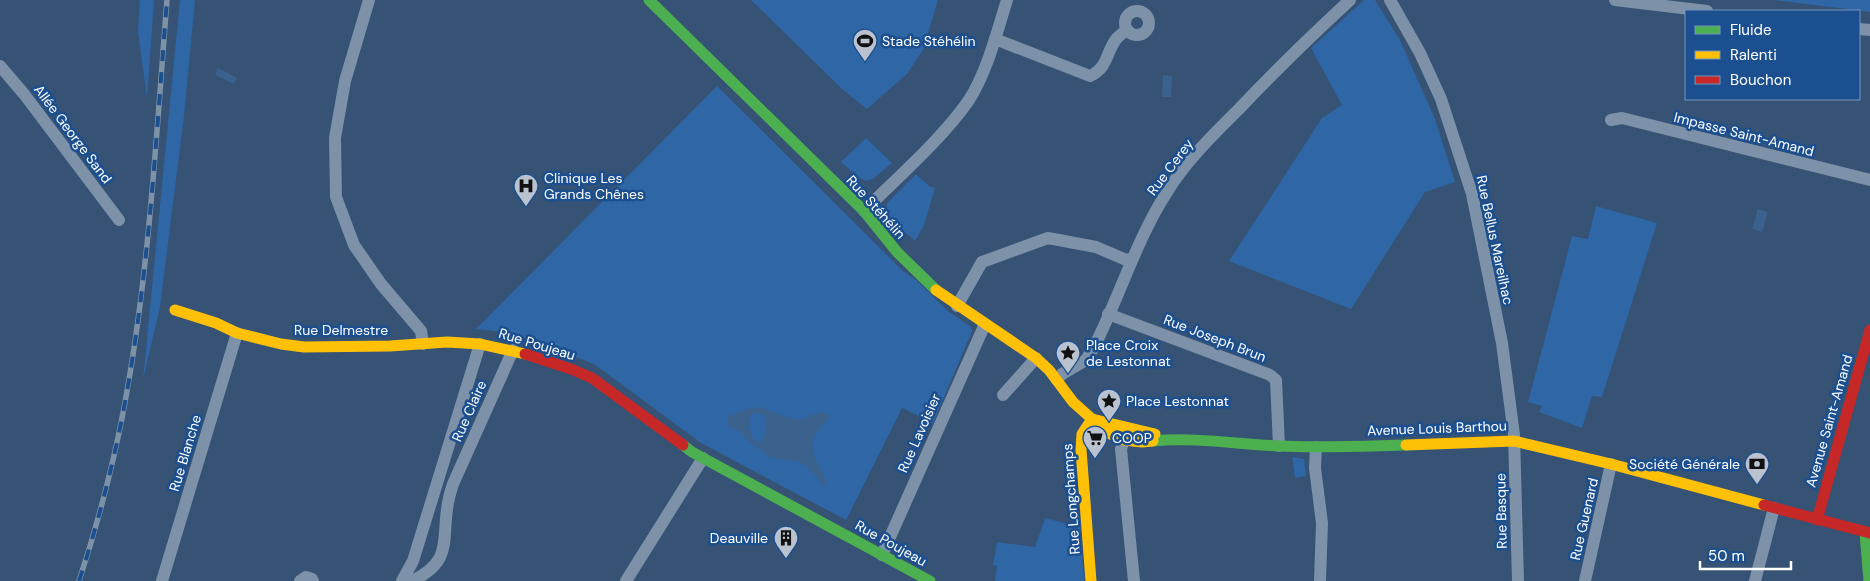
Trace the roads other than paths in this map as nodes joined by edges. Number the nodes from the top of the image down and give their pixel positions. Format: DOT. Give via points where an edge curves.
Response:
graph roads {
  1 [pos="369,0"];
  2 [pos="649,0"];
  3 [pos="1007,0"];
  4 [pos="1350,0"];
  5 [pos="1390,0"];
  6 [pos="1616,0"];
  7 [pos="1699,10"];
  8 [pos="1127,30"];
  9 [pos="995,39"];
  10 [pos="0,66"];
  11 [pos="1611,120"];
  12 [pos="1870,180"];
  13 [pos="864,211"];
  14 [pos="119,220"];
  15 [pos="1131,260"];
  16 [pos="957,306"];
  17 [pos="175,310"];
  18 [pos="1108,314"];
  19 [pos="985,324"];
  20 [pos="1870,330"];
  21 [pos="237,333"];
  22 [pos="422,344"];
  23 [pos="480,344"];
  24 [pos="513,350"];
  25 [pos="1036,358"];
  26 [pos="1057,380"];
  27 [pos="1003,395"];
  28 [pos="1092,419"];
  29 [pos="1173,438"];
  30 [pos="1124,440"];
  31 [pos="1514,441"];
  32 [pos="1279,446"];
  33 [pos="1316,447"];
  34 [pos="703,458"];
  35 [pos="1612,464"];
  36 [pos="437,478"];
  37 [pos="453,484"];
  38 [pos="1774,508"];
  39 [pos="1817,520"];
  40 [pos="1868,533"];
  41 [pos="882,554"];
  42 [pos="162,581"];
  43 [pos="300,581"];
  44 [pos="313,581"];
  45 [pos="402,581"];
  46 [pos="412,581"];
  47 [pos="626,581"];
  48 [pos="930,581"];
  49 [pos="1091,581"];
  50 [pos="1134,581"];
  51 [pos="1320,581"];
  52 [pos="1518,581"];
  53 [pos="1585,581"];
  54 [pos="1755,581"];
  55 [pos="1868,581"];
  1 -- 22 [label="street" via="345,81 335,138 336,197 354,245 381,284 421,330"];
  2 -- 13 [label="street, Rue Stéhélin"];
  3 -- 9 [label="street"];
  4 -- 15 [label="street, Rue Cerey" via="1291,55 1197,152 1167,191"];
  5 -- 31 [label="street, Rue Bellus Mareilhac" via="1420,53 1441,100 1472,194 1502,343"];
  6 -- 7 [label="street"];
  8 -- 9 [label="street" via="1118,37 1097,73 1090,76"];
  9 -- 13 [label="street" via="970,99 942,134"];
  10 -- 14 [label="street, Allée George Sand"];
  11 -- 12 [label="street, Impasse Saint-Amand" via="1622,118"];
  13 -- 16 [label="street, Rue Stéhélin" via="897,252 935,290"];
  15 -- 16 [label="street" via="1096,248 1048,238 982,262"];
  15 -- 18 [label="street, Rue Cerey"];
  16 -- 19 [label="street, Rue Stéhélin"];
  17 -- 21 [label="street, Rue Delmestre"];
  18 -- 26 [label="street, Rue Cerey" via="1086,360"];
  18 -- 32 [label="street, Rue Joseph Brun" via="1270,375 1276,380 1278,393"];
  19 -- 25 [label="street, Rue Stéhélin"];
  19 -- 41 [label="street, Rue Lavoisier"];
  20 -- 39 [label="street, Avenue Saint-Amand"];
  21 -- 22 [label="street, Rue Delmestre" via="304,347"];
  21 -- 42 [label="street, Rue Blanche"];
  22 -- 23 [label="street, Rue Poujeau"];
  23 -- 24 [label="street, Rue Poujeau"];
  23 -- 36 [label="street, Rue Claire"];
  24 -- 34 [label="street, Rue Poujeau" via="592,378"];
  24 -- 37 [label="street, Rue Claire"];
  25 -- 26 [label="street, Rue Stéhélin"];
  25 -- 27 [label="street"];
  26 -- 28 [label="street, Rue Stéhélin" via="1073,402"];
  28 -- 29 [label="street"];
  28 -- 30 [label="street, Avenue Louis Barthou" via="1101,430"];
  28 -- 49 [label="street, Rue Longchamps" via="1082,434 1081,450"];
  29 -- 30 [label="street, Avenue Louis Barthou" via="1142,442"];
  29 -- 32 [label="street, Avenue Louis Barthou"];
  30 -- 50 [label="street" via="1121,449"];
  31 -- 33 [label="street, Avenue Louis Barthou"];
  31 -- 35 [label="street, Avenue Louis Barthou"];
  31 -- 52 [label="street, Rue Basque"];
  32 -- 33 [label="street, Avenue Louis Barthou"];
  33 -- 51 [label="street" via="1315,468 1322,523"];
  34 -- 41 [label="street, Rue Poujeau"];
  34 -- 47 [label="street"];
  35 -- 38 [label="street, Avenue Louis Barthou"];
  35 -- 53 [label="street, Rue Guenard"];
  36 -- 37 [label="street"];
  36 -- 45 [label="street, Rue Claire" via="413,561"];
  37 -- 46 [label="street, Rue Claire" via="443,552 437,563"];
  38 -- 39 [label="street, Avenue Louis Barthou"];
  38 -- 54 [label="street"];
  39 -- 40 [label="street, Avenue Louis Barthou"];
  40 -- 55 [label="street"];
  41 -- 48 [label="street, Rue Poujeau"];
  43 -- 44 [label="street" via="306,577"];
}
